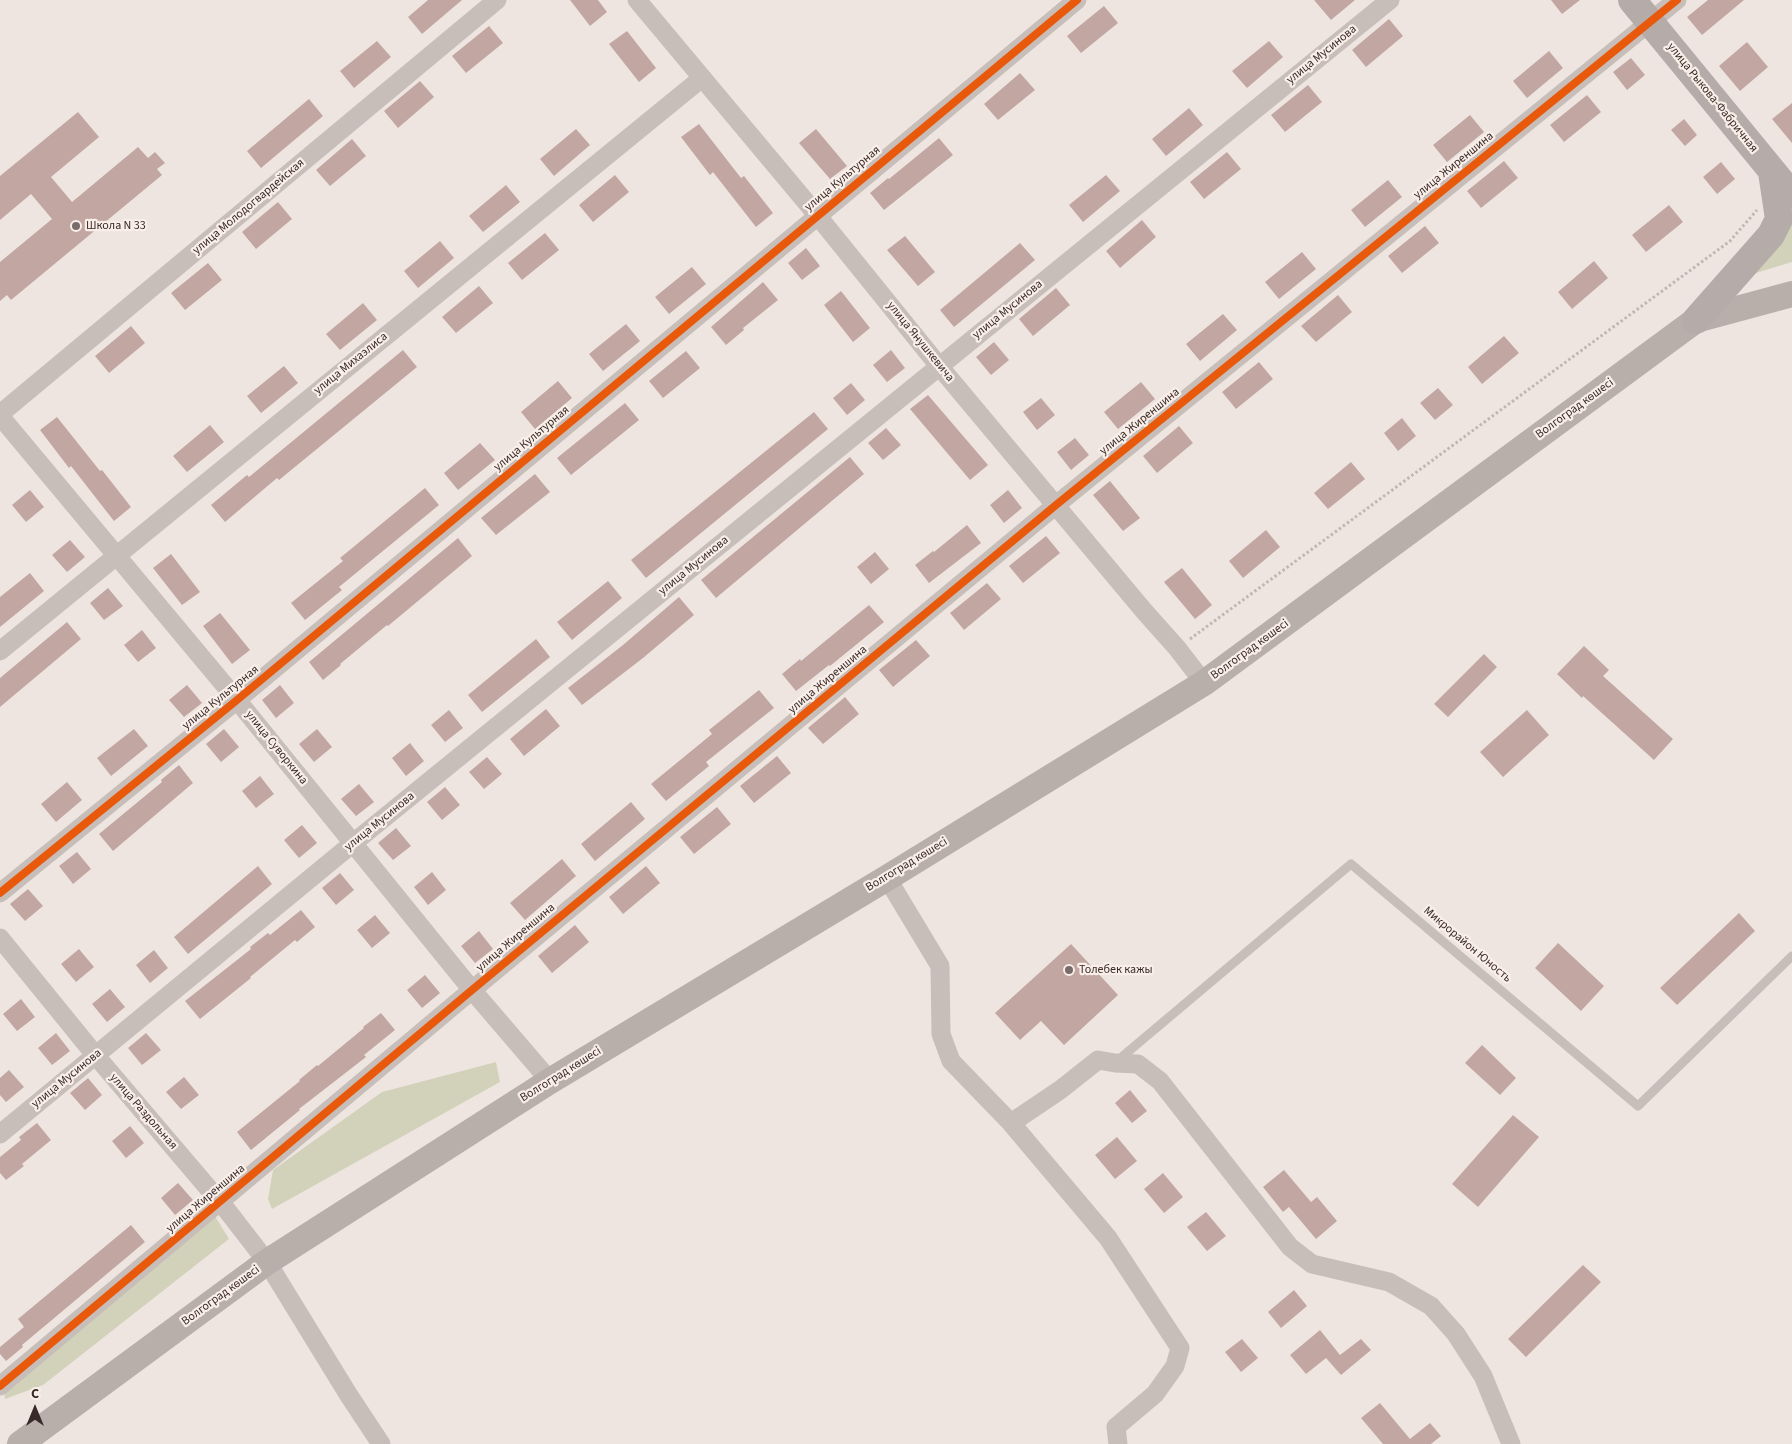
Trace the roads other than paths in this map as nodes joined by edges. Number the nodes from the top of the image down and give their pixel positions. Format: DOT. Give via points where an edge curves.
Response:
graph roads {
  1 [pos="497,0"];
  2 [pos="637,0"];
  3 [pos="1077,0"];
  4 [pos="1390,0"];
  5 [pos="1632,0"];
  6 [pos="1678,0"];
  7 [pos="1650,22"];
  8 [pos="702,78"];
  9 [pos="1780,185"];
  10 [pos="818,215"];
  11 [pos="1792,294"];
  12 [pos="1696,320"];
  13 [pos="939,366"];
  14 [pos="0,415"];
  15 [pos="1056,505"];
  16 [pos="117,554"];
  17 [pos="0,651"];
  18 [pos="1204,683"];
  19 [pos="237,700"];
  20 [pos="352,844"];
  21 [pos="887,878"];
  22 [pos="0,893"];
  23 [pos="0,938"];
  24 [pos="1792,956"];
  25 [pos="472,990"];
  26 [pos="96,1056"];
  27 [pos="1115,1063"];
  28 [pos="550,1081"];
  29 [pos="1011,1123"];
  30 [pos="0,1134"];
  31 [pos="221,1202"];
  32 [pos="266,1262"];
  33 [pos="0,1386"];
  34 [pos="20,1444"];
  35 [pos="381,1444"];
  36 [pos="1118,1444"];
  37 [pos="1511,1444"];
  1 -- 14 [label="street, улица Молодогвардейская"];
  2 -- 8 [label="street, улица Янушкевича"];
  3 -- 10 [label="street, улица Культурная"];
  4 -- 13 [label="street, улица Мусинова"];
  5 -- 7 [label="main road, улица Рыкова-Фабричная"];
  6 -- 7 [label="street, улица Жиреншина"];
  7 -- 9 [label="main road, улица Рыкова-Фабричная"];
  7 -- 15 [label="street, улица Жиреншина"];
  8 -- 10 [label="street, улица Янушкевича"];
  8 -- 16 [label="street, улица Михаэлиса"];
  9 -- 12 [label="main road" via="1779,219 1771,235"];
  10 -- 13 [label="street, улица Янушкевича"];
  10 -- 19 [label="street, улица Культурная"];
  11 -- 12 [label="main road, Волгоград көшесі"];
  12 -- 18 [label="main road, Волгоград көшесі"];
  13 -- 15 [label="street, улица Янушкевича"];
  13 -- 20 [label="street, улица Мусинова"];
  14 -- 16 [label="street, улица Суворкина"];
  15 -- 18 [label="street, улица Янушкевича"];
  15 -- 25 [label="street, улица Жиреншина"];
  16 -- 17 [label="street, улица Михаэлиса"];
  16 -- 19 [label="street, улица Суворкина"];
  18 -- 21 [label="main road, Волгоград көшесі"];
  19 -- 20 [label="street, улица Суворкина"];
  19 -- 22 [label="street, улица Культурная"];
  20 -- 25 [label="street, улица Суворкина"];
  20 -- 26 [label="street, улица Мусинова"];
  21 -- 28 [label="main road, Волгоград көшесі"];
  21 -- 29 [label="street" via="940,966 942,1034 951,1061"];
  23 -- 26 [label="street, улица Раздольная"];
  24 -- 27 [label="lane, Микрорайон Юность" via="1638,1106 1351,864"];
  25 -- 28 [label="street, улица Суворкина"];
  25 -- 31 [label="street, улица Жиреншина"];
  26 -- 30 [label="street, улица Мусинова"];
  26 -- 31 [label="street, улица Раздольная"];
  27 -- 29 [label="street" via="1098,1060"];
  27 -- 37 [label="street" via="1138,1064 1160,1081 1290,1247 1312,1264 1389,1282 1431,1306 1456,1334 1483,1376"];
  28 -- 32 [label="main road, Волгоград көшесі"];
  29 -- 36 [label="street" via="1108,1238 1180,1348 1175,1366 1155,1394 1116,1427"];
  31 -- 32 [label="street, улица Раздольная"];
  31 -- 33 [label="street, улица Жиреншина"];
  32 -- 34 [label="main road, Волгоград көшесі"];
  32 -- 35 [label="street, улица Раздольная"];
}
